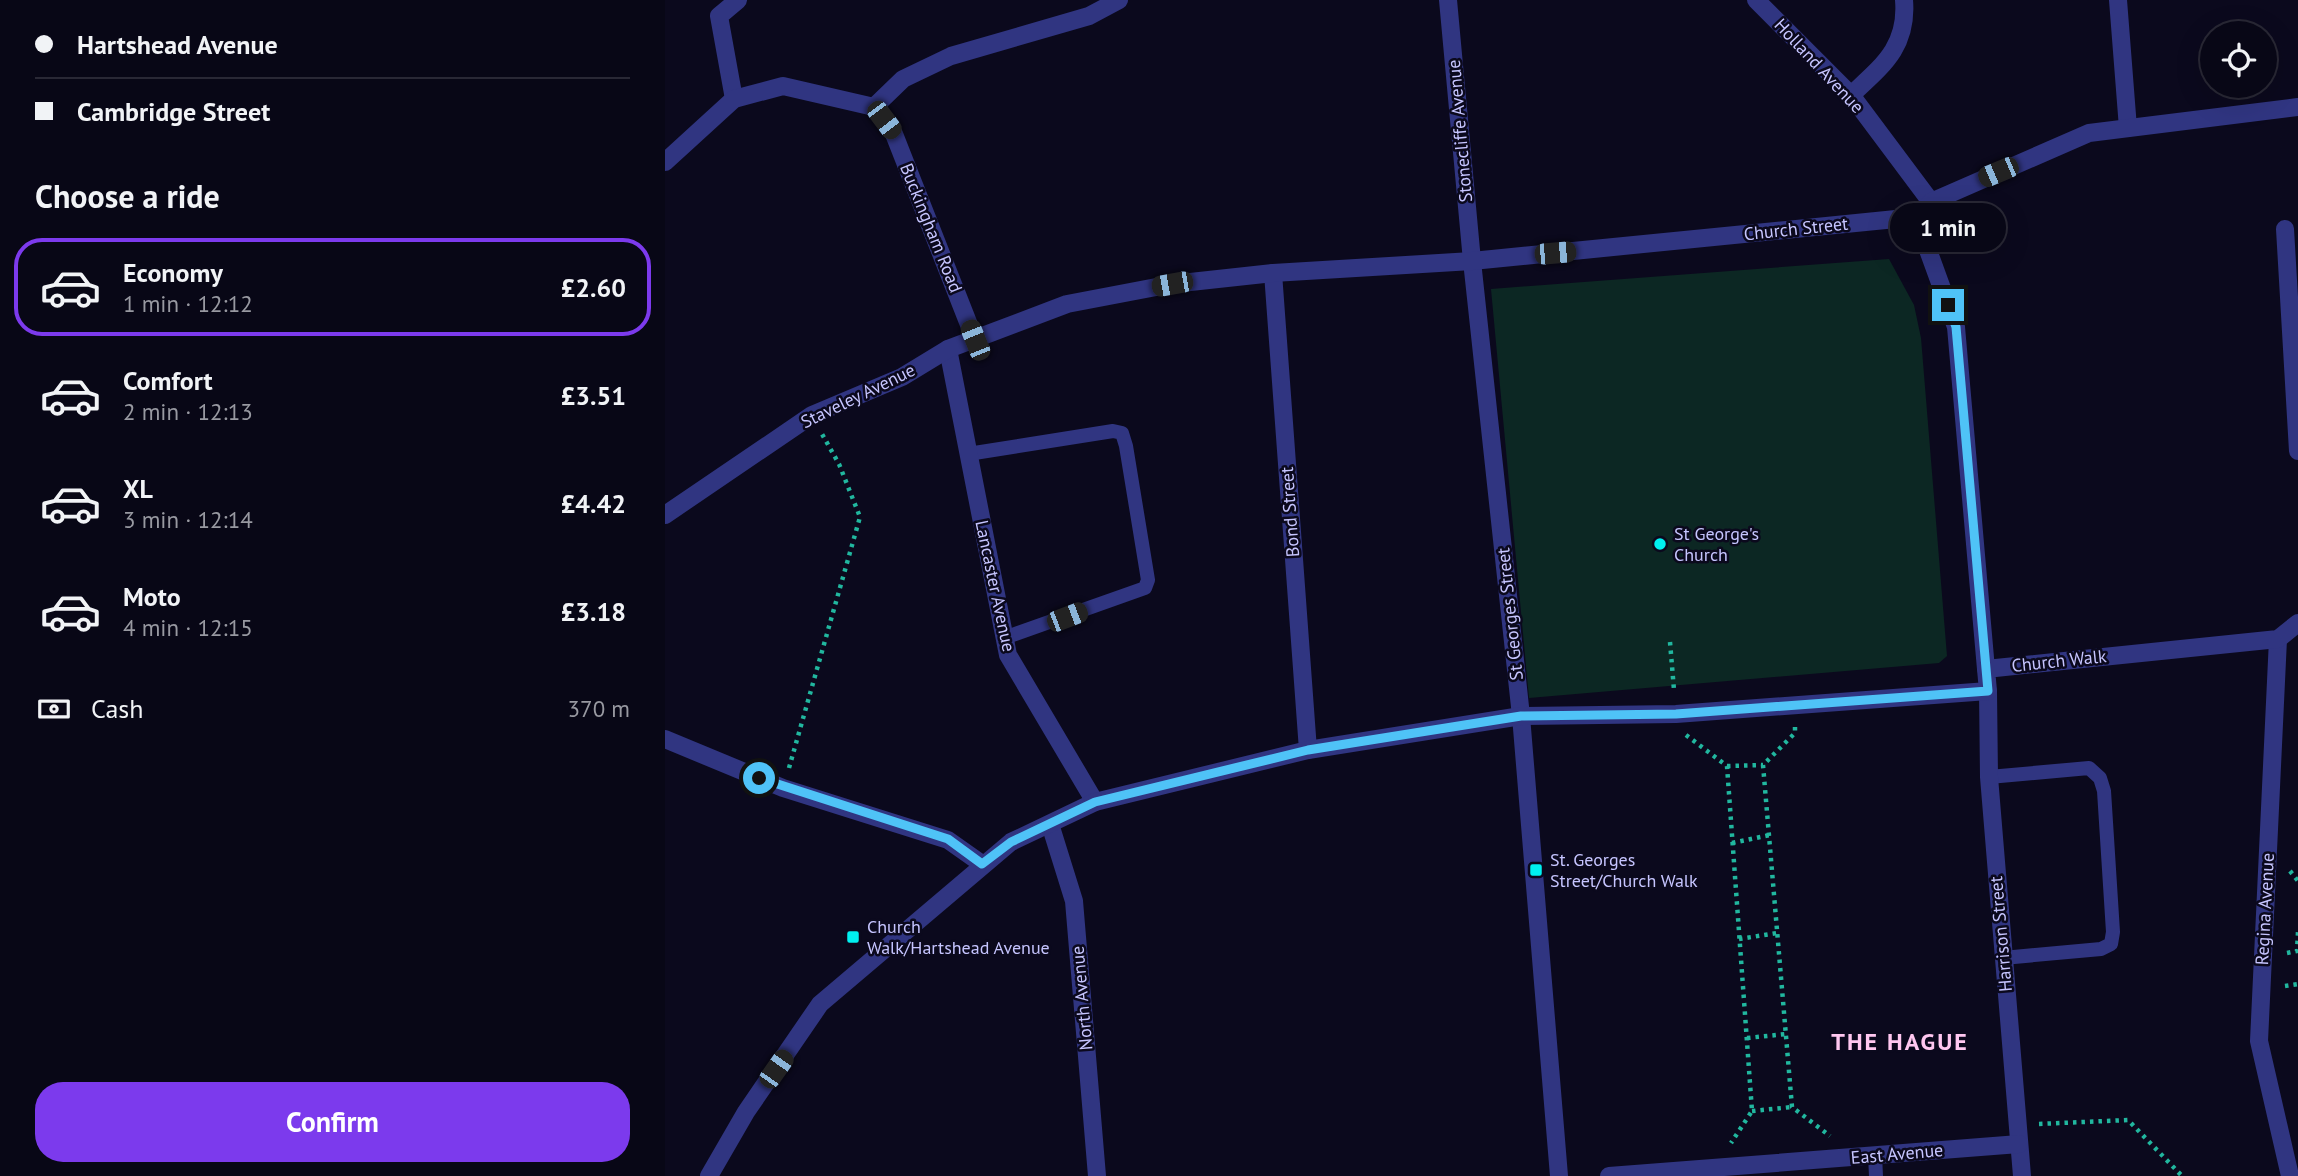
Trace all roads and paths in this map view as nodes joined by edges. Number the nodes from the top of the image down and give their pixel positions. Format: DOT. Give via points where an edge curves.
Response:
graph roads {
  1 [pos="738,0"];
  2 [pos="1119,0"];
  3 [pos="1448,0"];
  4 [pos="1756,0"];
  5 [pos="1904,0"];
  6 [pos="2118,0"];
  7 [pos="1851,95"];
  8 [pos="734,99"];
  9 [pos="874,107"];
  10 [pos="2298,107"];
  11 [pos="2128,128"];
  12 [pos="665,162"];
  13 [pos="1931,202"];
  14 [pos="1916,217"];
  15 [pos="2285,229"];
  16 [pos="1472,261"];
  17 [pos="1273,273"];
  18 [pos="975,340"];
  19 [pos="948,349"];
  20 [pos="812,415"];
  21 [pos="2298,451"];
  22 [pos="968,454"];
  23 [pos="665,515"];
  24 [pos="2298,623"];
  25 [pos="1005,638"];
  26 [pos="2278,639"];
  27 [pos="1670,642"];
  28 [pos="1986,669"];
  29 [pos="1988,691"];
  30 [pos="1795,705"];
  31 [pos="1676,714"];
  32 [pos="1521,716"];
  33 [pos="665,739"];
  34 [pos="1308,750"];
  35 [pos="1763,765"];
  36 [pos="1727,766"];
  37 [pos="1989,777"];
  38 [pos="783,788"];
  39 [pos="1095,802"];
  40 [pos="1050,824"];
  41 [pos="1769,835"];
  42 [pos="1732,843"];
  43 [pos="982,864"];
  44 [pos="1777,933"];
  45 [pos="1739,939"];
  46 [pos="2003,958"];
  47 [pos="1786,1034"];
  48 [pos="1747,1038"];
  49 [pos="1792,1107"];
  50 [pos="1752,1111"];
  51 [pos="2018,1135"];
  52 [pos="1875,1155"];
  53 [pos="1830,1159"];
  54 [pos="1715,1167"];
  55 [pos="709,1176"];
  56 [pos="1097,1176"];
  57 [pos="1559,1176"];
  58 [pos="1609,1176"];
  59 [pos="1876,1176"];
  60 [pos="2022,1176"];
  61 [pos="2182,1176"];
  62 [pos="2290,1176"];
  1 -- 8 [label="street" via="719,16"];
  2 -- 9 [label="street" via="1089,16 951,56 903,79"];
  3 -- 16 [label="street, Stonecliffe Avenue"];
  4 -- 7 [label="street, Holland Avenue"];
  5 -- 7 [label="street" via="1906,24 1887,61"];
  6 -- 11 [label="street"];
  7 -- 13 [label="street, Holland Avenue"];
  8 -- 9 [label="street" via="783,86"];
  8 -- 12 [label="street"];
  9 -- 18 [label="street, Buckingham Road" via="894,134"];
  10 -- 11 [label="street"];
  11 -- 13 [label="street" via="2089,133"];
  13 -- 14 [label="street"];
  14 -- 16 [label="street, Church Street"];
  14 -- 28 [label="street" via="1956,327"];
  15 -- 21 [label="street"];
  16 -- 17 [label="street, Church Street"];
  16 -- 32 [label="street, St Georges Street"];
  17 -- 18 [label="street, Staveley Avenue" via="1172,284 1067,303"];
  17 -- 34 [label="street, Bond Street"];
  18 -- 19 [label="street, Staveley Avenue"];
  19 -- 20 [label="street, Staveley Avenue" via="902,377"];
  19 -- 22 [label="street, Lancaster Avenue"];
  20 -- 23 [label="street, Staveley Avenue"];
  20 -- 38 [label="path" via="839,464 860,517"];
  22 -- 25 [label="street, Lancaster Avenue"];
  22 -- 25 [label="lane" via="1114,431 1122,433 1126,446 1148,580 1145,588"];
  24 -- 26 [label="street"];
  25 -- 39 [label="street, Lancaster Avenue" via="1008,655"];
  26 -- 28 [label="street, Church Walk"];
  26 -- 62 [label="street, Regina Avenue" via="2259,1041"];
  27 -- 31 [label="path"];
  28 -- 29 [label="street, Church Walk"];
  29 -- 30 [label="street"];
  29 -- 37 [label="street, Harrison Street"];
  30 -- 31 [label="street"];
  30 -- 35 [label="path" via="1795,733"];
  31 -- 32 [label="street"];
  31 -- 36 [label="path" via="1688,739"];
  32 -- 34 [label="street"];
  32 -- 57 [label="street, St Georges Street"];
  33 -- 38 [label="street"];
  34 -- 39 [label="street"];
  35 -- 36 [label="path"];
  35 -- 41 [label="path"];
  36 -- 42 [label="path"];
  37 -- 46 [label="street, Harrison Street"];
  37 -- 46 [label="lane" via="2089,768 2101,778 2103,790 2111,944 2101,949"];
  38 -- 43 [label="street" via="948,839"];
  39 -- 40 [label="street"];
  40 -- 43 [label="street" via="1011,842"];
  40 -- 56 [label="street, North Avenue" via="1074,901"];
  41 -- 42 [label="path"];
  41 -- 44 [label="path"];
  42 -- 45 [label="path"];
  43 -- 55 [label="street" via="821,1004 746,1112"];
  44 -- 45 [label="path"];
  44 -- 47 [label="path"];
  45 -- 48 [label="path"];
  46 -- 51 [label="street, Harrison Street"];
  47 -- 48 [label="path"];
  47 -- 49 [label="path"];
  48 -- 50 [label="path"];
  49 -- 50 [label="path"];
  49 -- 53 [label="path" via="1830,1134"];
  50 -- 54 [label="path"];
  51 -- 52 [label="street, East Avenue"];
  51 -- 60 [label="street, Harrison Street"];
  51 -- 61 [label="path" via="2128,1120"];
  52 -- 53 [label="street, East Avenue"];
  52 -- 59 [label="lane"];
  53 -- 54 [label="street, East Avenue"];
  54 -- 58 [label="street, East Avenue"];
}
